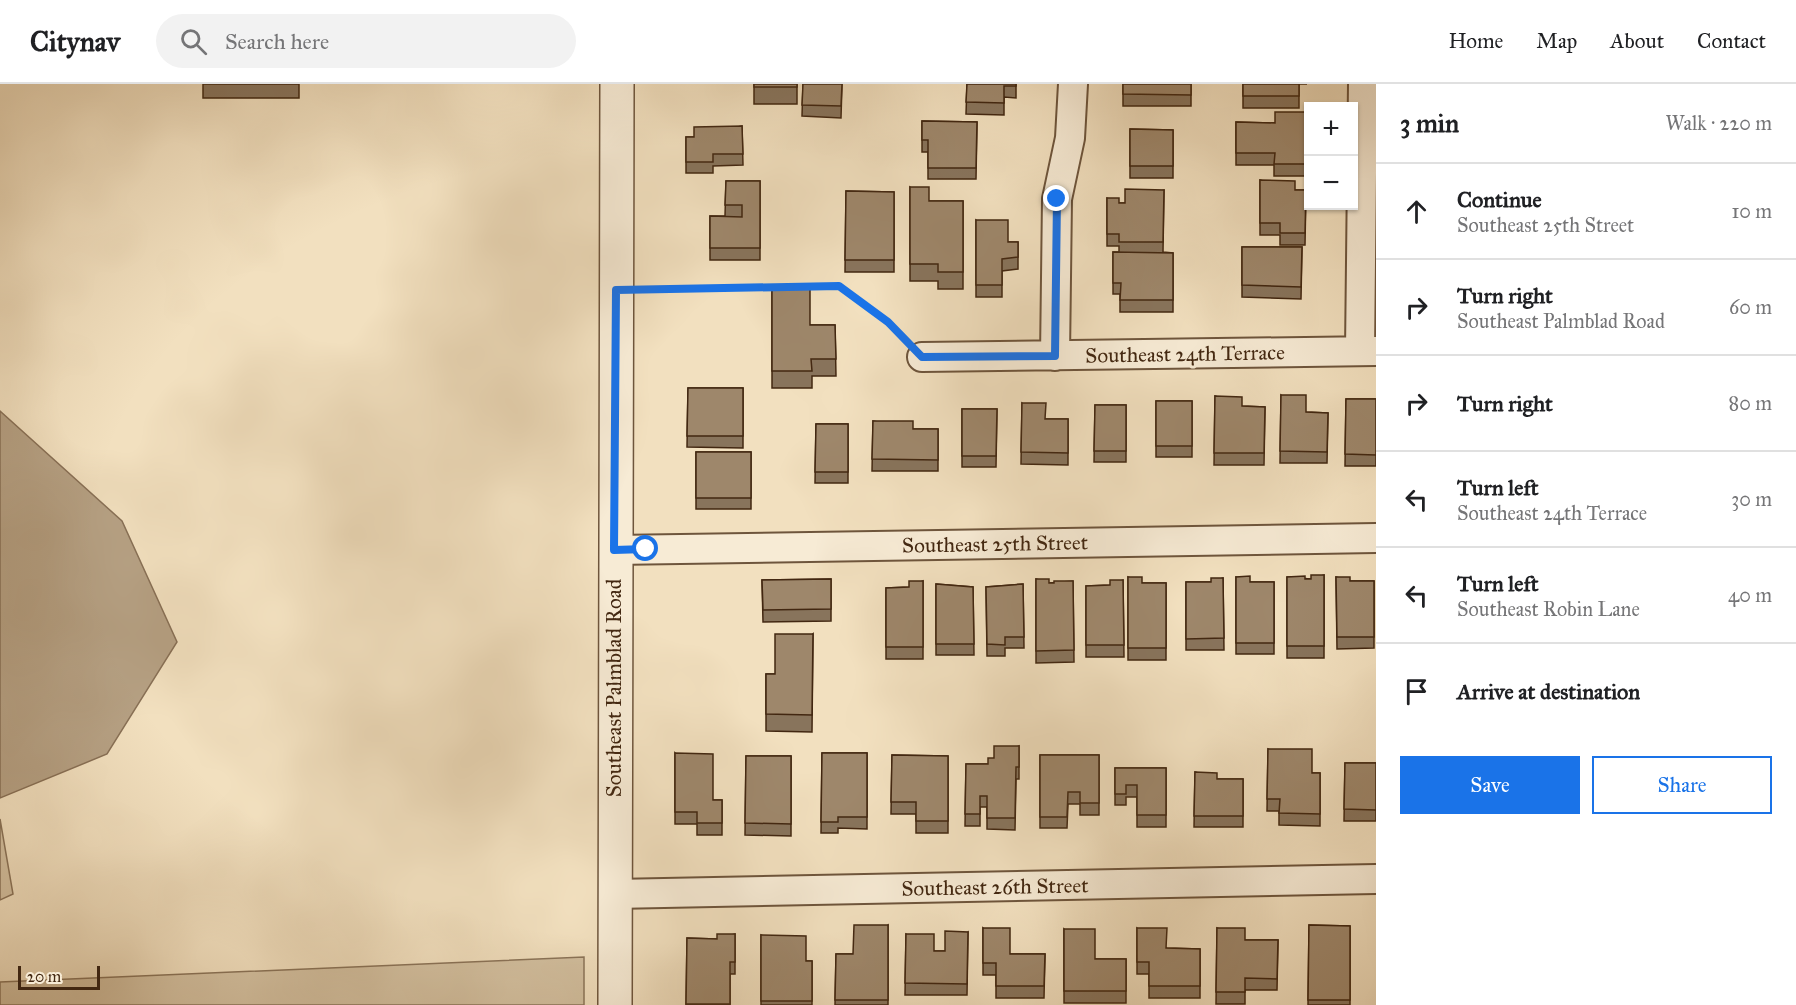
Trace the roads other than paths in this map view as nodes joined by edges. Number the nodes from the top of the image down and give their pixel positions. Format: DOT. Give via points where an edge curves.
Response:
graph roads {
  1 [pos="617,84"];
  2 [pos="1072,84"];
  3 [pos="1363,84"];
  4 [pos="1368,351"];
  5 [pos="1055,356"];
  6 [pos="922,357"];
  7 [pos="1376,538"];
  8 [pos="614,550"];
  9 [pos="1376,879"];
  10 [pos="614,894"];
  11 [pos="615,1005"];
  1 -- 8 [label="street, Southeast Palmblad Road"];
  2 -- 5 [label="street" via="1070,138 1057,199"];
  3 -- 4 [label="street"];
  4 -- 5 [label="street, Southeast 24th Terrace"];
  5 -- 6 [label="street, Southeast 24th Terrace"];
  7 -- 8 [label="street, Southeast 25th Street"];
  8 -- 10 [label="street, Southeast Palmblad Road"];
  9 -- 10 [label="street, Southeast 26th Street"];
  10 -- 11 [label="street, Southeast Palmblad Road"];
}
